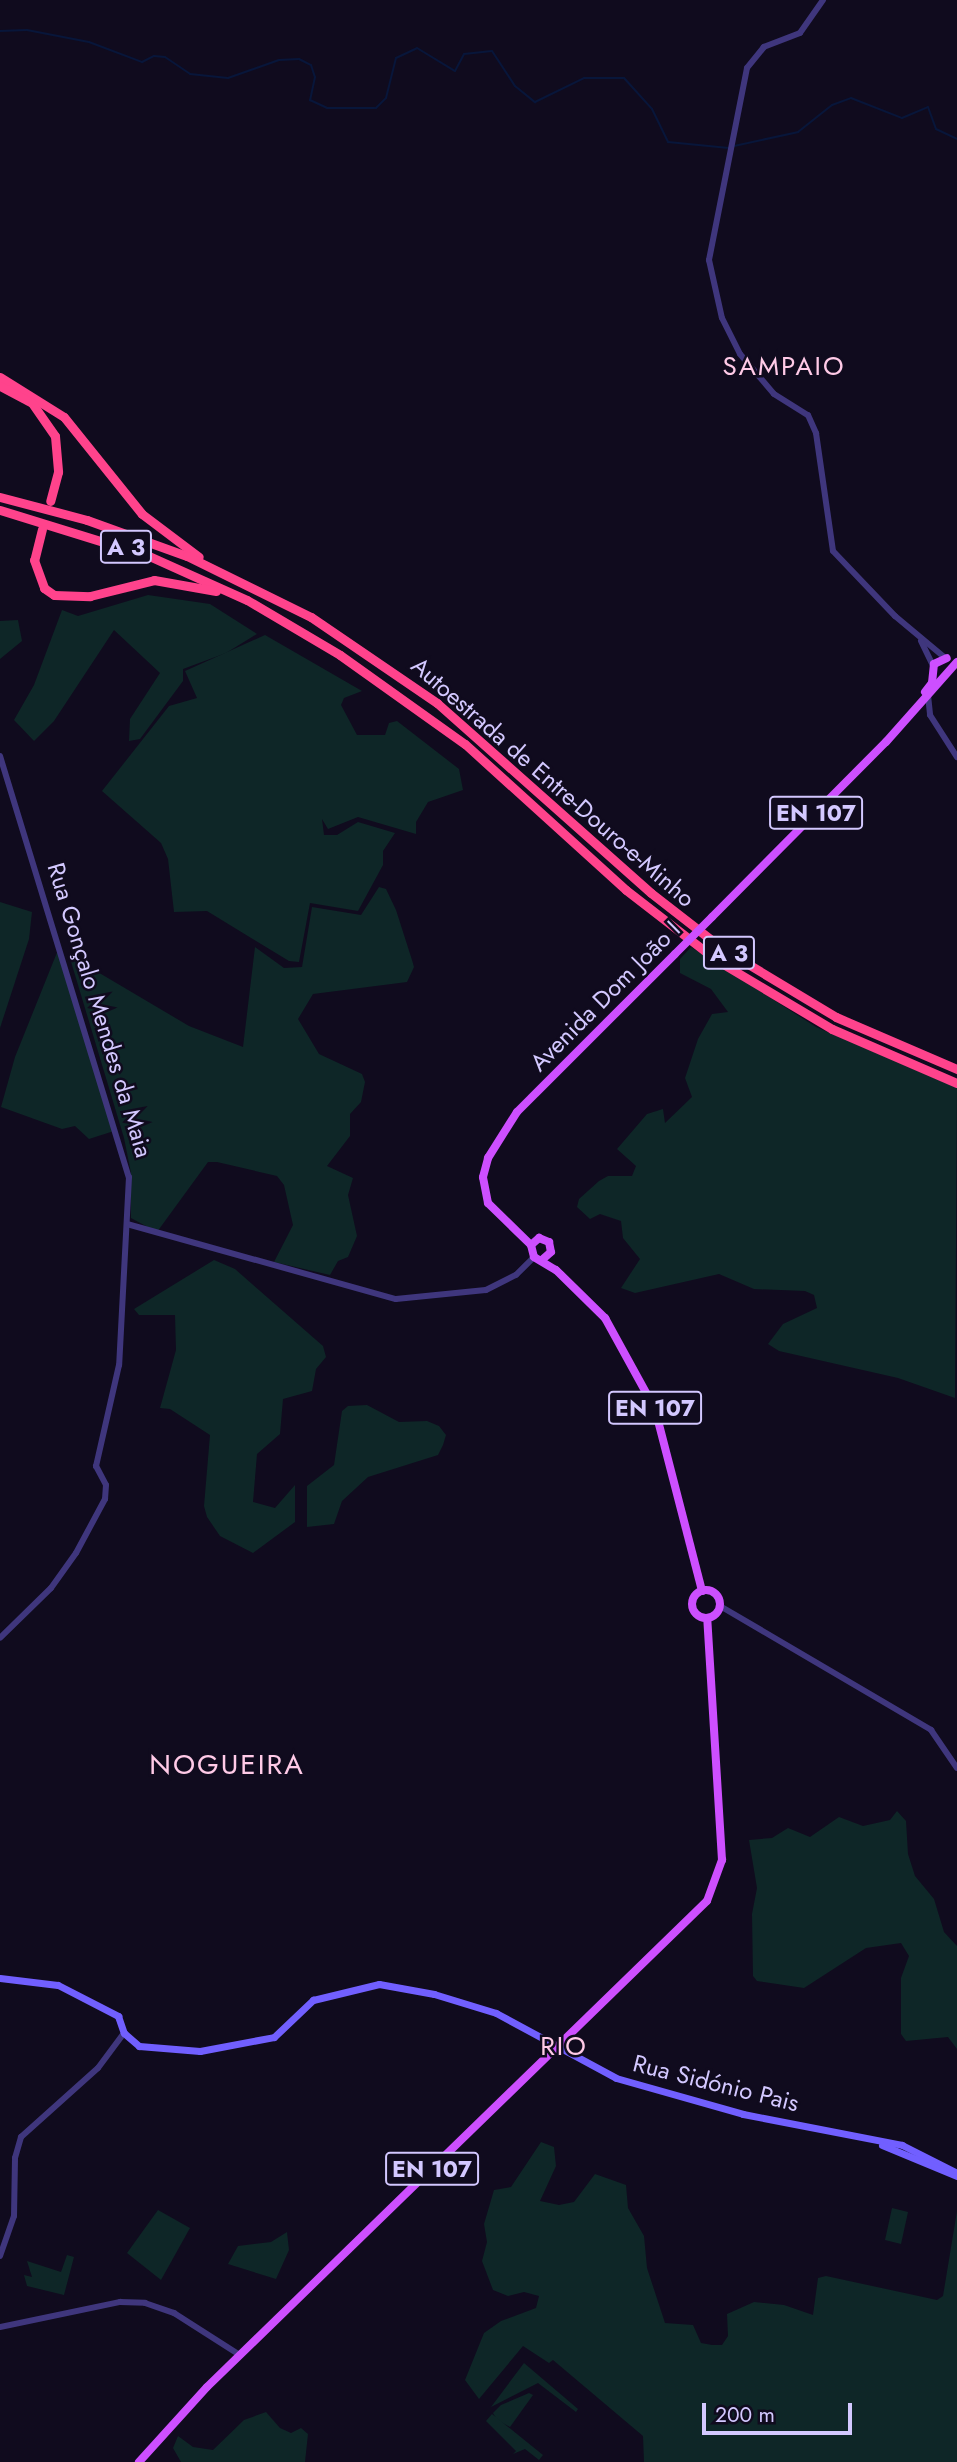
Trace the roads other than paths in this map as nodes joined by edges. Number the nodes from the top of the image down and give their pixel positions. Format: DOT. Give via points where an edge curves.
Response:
graph roads {
  1 [pos="823,0"];
  2 [pos="0,377"];
  3 [pos="0,386"];
  4 [pos="0,497"];
  5 [pos="50,501"];
  6 [pos="0,510"];
  7 [pos="42,529"];
  8 [pos="219,569"];
  9 [pos="247,600"];
  10 [pos="920,640"];
  11 [pos="957,653"];
  12 [pos="945,657"];
  13 [pos="951,667"];
  14 [pos="933,668"];
  15 [pos="928,695"];
  16 [pos="919,704"];
  17 [pos="930,715"];
  18 [pos="0,756"];
  19 [pos="957,757"];
  20 [pos="957,1069"];
  21 [pos="957,1083"];
  22 [pos="127,1224"];
  23 [pos="531,1245"];
  24 [pos="539,1258"];
  25 [pos="702,1591"];
  26 [pos="720,1606"];
  27 [pos="707,1618"];
  28 [pos="0,1638"];
  29 [pos="957,1768"];
  30 [pos="0,1978"];
  31 [pos="124,2032"];
  32 [pos="558,2046"];
  33 [pos="957,2174"];
  34 [pos="0,2256"];
  35 [pos="0,2327"];
  36 [pos="240,2355"];
  37 [pos="139,2462"];
  1 -- 10 [label="street" via="800,33 770,43 744,75 709,260 722,318 761,382 808,415 812,424 821,454 824,508 833,551"];
  2 -- 8 [label="highway" via="64,416 142,514"];
  3 -- 5 [label="highway" via="32,403 55,436 58,472"];
  4 -- 8 [label="highway, Autoestrada de Entre-Douro-e-Minho / A 3" via="86,520"];
  6 -- 9 [label="highway, Autoestrada de Entre-Douro-e-Minho / A 3" via="130,548"];
  7 -- 9 [label="highway" via="34,560 44,587 54,595 90,596 141,581 164,580"];
  8 -- 20 [label="highway, Autoestrada de Entre-Douro-e-Minho / A 3" via="311,617 420,690 650,893 740,961 855,1027"];
  9 -- 21 [label="highway, Autoestrada de Entre-Douro-e-Minho / A 3" via="351,662 441,725 626,890 718,961 832,1029"];
  10 -- 12 [label="street"];
  10 -- 14 [label="street"];
  11 -- 12 [label="main road, EN 107"];
  12 -- 13 [label="main road"];
  12 -- 14 [label="main road, EN 107"];
  13 -- 14 [label="main road"];
  13 -- 15 [label="main road, Avenida Dom João I / EN 107"];
  14 -- 16 [label="main road, Avenida Dom João I / EN 107"];
  15 -- 16 [label="main road, Avenida Dom João I / EN 107"];
  15 -- 17 [label="street"];
  16 -- 17 [label="street"];
  16 -- 23 [label="main road, Avenida Dom João I / EN 107, bridge" via="517,1112 488,1158 483,1177 488,1203"];
  17 -- 19 [label="street"];
  18 -- 22 [label="street, Rua Gonçalo Mendes da Maia" via="117,1131 129,1177"];
  22 -- 24 [label="street" via="396,1299 486,1290"];
  22 -- 28 [label="street, Rua Gonçalo Mendes da Maia" via="119,1365 96,1466 106,1485 96,1520 51,1588"];
  23 -- 24 [label="main road"];
  23 -- 24 [label="main road, EN 107" via="539,1238 549,1242 551,1252"];
  24 -- 25 [label="main road, EN 107" via="605,1318 655,1409"];
  25 -- 26 [label="main road" via="714,1592"];
  25 -- 27 [label="main road" via="693,1606"];
  26 -- 27 [label="main road"];
  26 -- 29 [label="street" via="930,1730"];
  27 -- 32 [label="main road, EN 107" via="720,1873 702,1908"];
  30 -- 31 [label="main road, Rua Sidónio Pais" via="58,1985 118,2016"];
  31 -- 32 [label="main road, Rua Sidónio Pais" via="146,2048 223,2049 282,2033 307,2003 379,1984 488,2010"];
  31 -- 34 [label="street" via="98,2068 21,2137 15,2158 14,2216"];
  32 -- 33 [label="main road, Rua Sidónio Pais" via="616,2078 743,2114 872,2140"];
  32 -- 36 [label="main road, EN 107"];
  35 -- 36 [label="street" via="120,2302 145,2303 174,2313"];
  36 -- 37 [label="main road, EN 107"];
}
